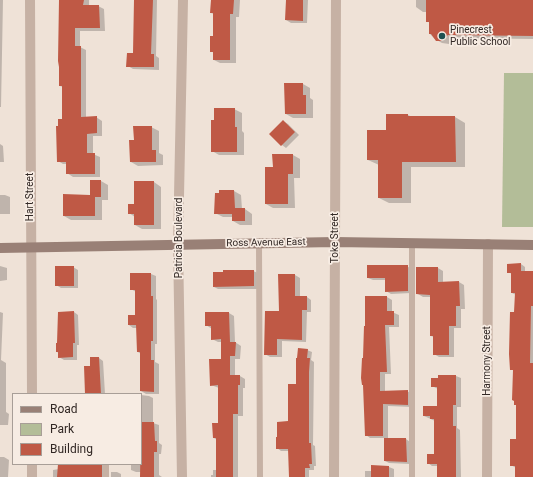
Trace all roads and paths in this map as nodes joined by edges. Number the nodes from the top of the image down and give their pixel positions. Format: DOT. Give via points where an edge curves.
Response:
graph roads {
  1 [pos="30,0"];
  2 [pos="183,0"];
  3 [pos="336,0"];
  4 [pos="335,242"];
  5 [pos="259,244"];
  6 [pos="412,244"];
  7 [pos="488,244"];
  8 [pos="178,245"];
  9 [pos="533,245"];
  10 [pos="0,248"];
  11 [pos="30,248"];
  12 [pos="32,393"];
  13 [pos="32,465"];
  14 [pos="106,465"];
  15 [pos="32,477"];
  16 [pos="106,477"];
  17 [pos="182,477"];
  18 [pos="260,477"];
  19 [pos="334,477"];
  20 [pos="412,477"];
  21 [pos="487,477"];
  1 -- 11 [label="street, Hart Street"];
  2 -- 8 [label="street, Patricia Boulevard"];
  3 -- 4 [label="street, Toke Street"];
  4 -- 5 [label="main road, Ross Avenue East"];
  4 -- 6 [label="main road, Ross Avenue East"];
  4 -- 19 [label="street, Toke Street"];
  5 -- 8 [label="main road, Ross Avenue East"];
  5 -- 18 [label="lane"];
  6 -- 7 [label="main road, Ross Avenue East"];
  6 -- 20 [label="lane"];
  7 -- 9 [label="main road, Ross Avenue East"];
  7 -- 21 [label="street, Harmony Street"];
  8 -- 11 [label="main road, Ross Avenue East"];
  8 -- 17 [label="street, Patricia Boulevard"];
  10 -- 11 [label="main road, Ross Avenue East"];
  11 -- 12 [label="street, Hart Street"];
  13 -- 15 [label="street"];
  14 -- 16 [label="lane"];
}
